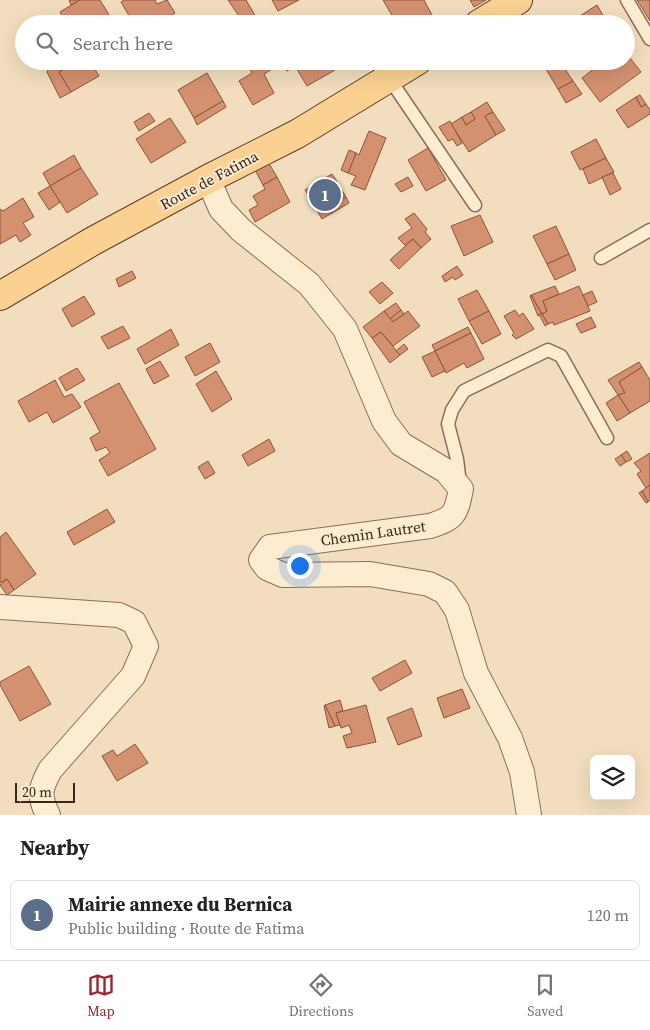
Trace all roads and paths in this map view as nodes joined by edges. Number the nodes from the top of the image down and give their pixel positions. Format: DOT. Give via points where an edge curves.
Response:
graph roads {
  1 [pos="518,0"];
  2 [pos="627,0"];
  3 [pos="494,15"];
  4 [pos="650,39"];
  5 [pos="402,70"];
  6 [pos="389,78"];
  7 [pos="208,179"];
  8 [pos="476,205"];
  9 [pos="650,230"];
  10 [pos="601,258"];
  11 [pos="0,296"];
  12 [pos="607,438"];
  13 [pos="461,488"];
  14 [pos="0,607"];
  15 [pos="48,815"];
  16 [pos="529,815"];
  1 -- 3 [label="main road"];
  2 -- 4 [label="lane"];
  5 -- 6 [label="main road, Route de Fatima"];
  6 -- 7 [label="main road, Route de Fatima" via="296,134"];
  6 -- 8 [label="lane"];
  7 -- 11 [label="main road, Route de Fatima"];
  7 -- 13 [label="street" via="221,209 240,230 309,284 345,328 384,421 401,444 446,471"];
  9 -- 10 [label="lane"];
  12 -- 13 [label="lane" via="561,356 548,350 464,391 452,410 448,424"];
  13 -- 16 [label="street, Chemin Lautret" via="457,510 446,521 430,526 270,547 262,560 267,568 283,575 370,574 429,584 445,592 457,610 476,673 510,738 522,772"];
  14 -- 15 [label="street" via="119,615 134,622 146,646 133,676 50,770 40,789"];
}
